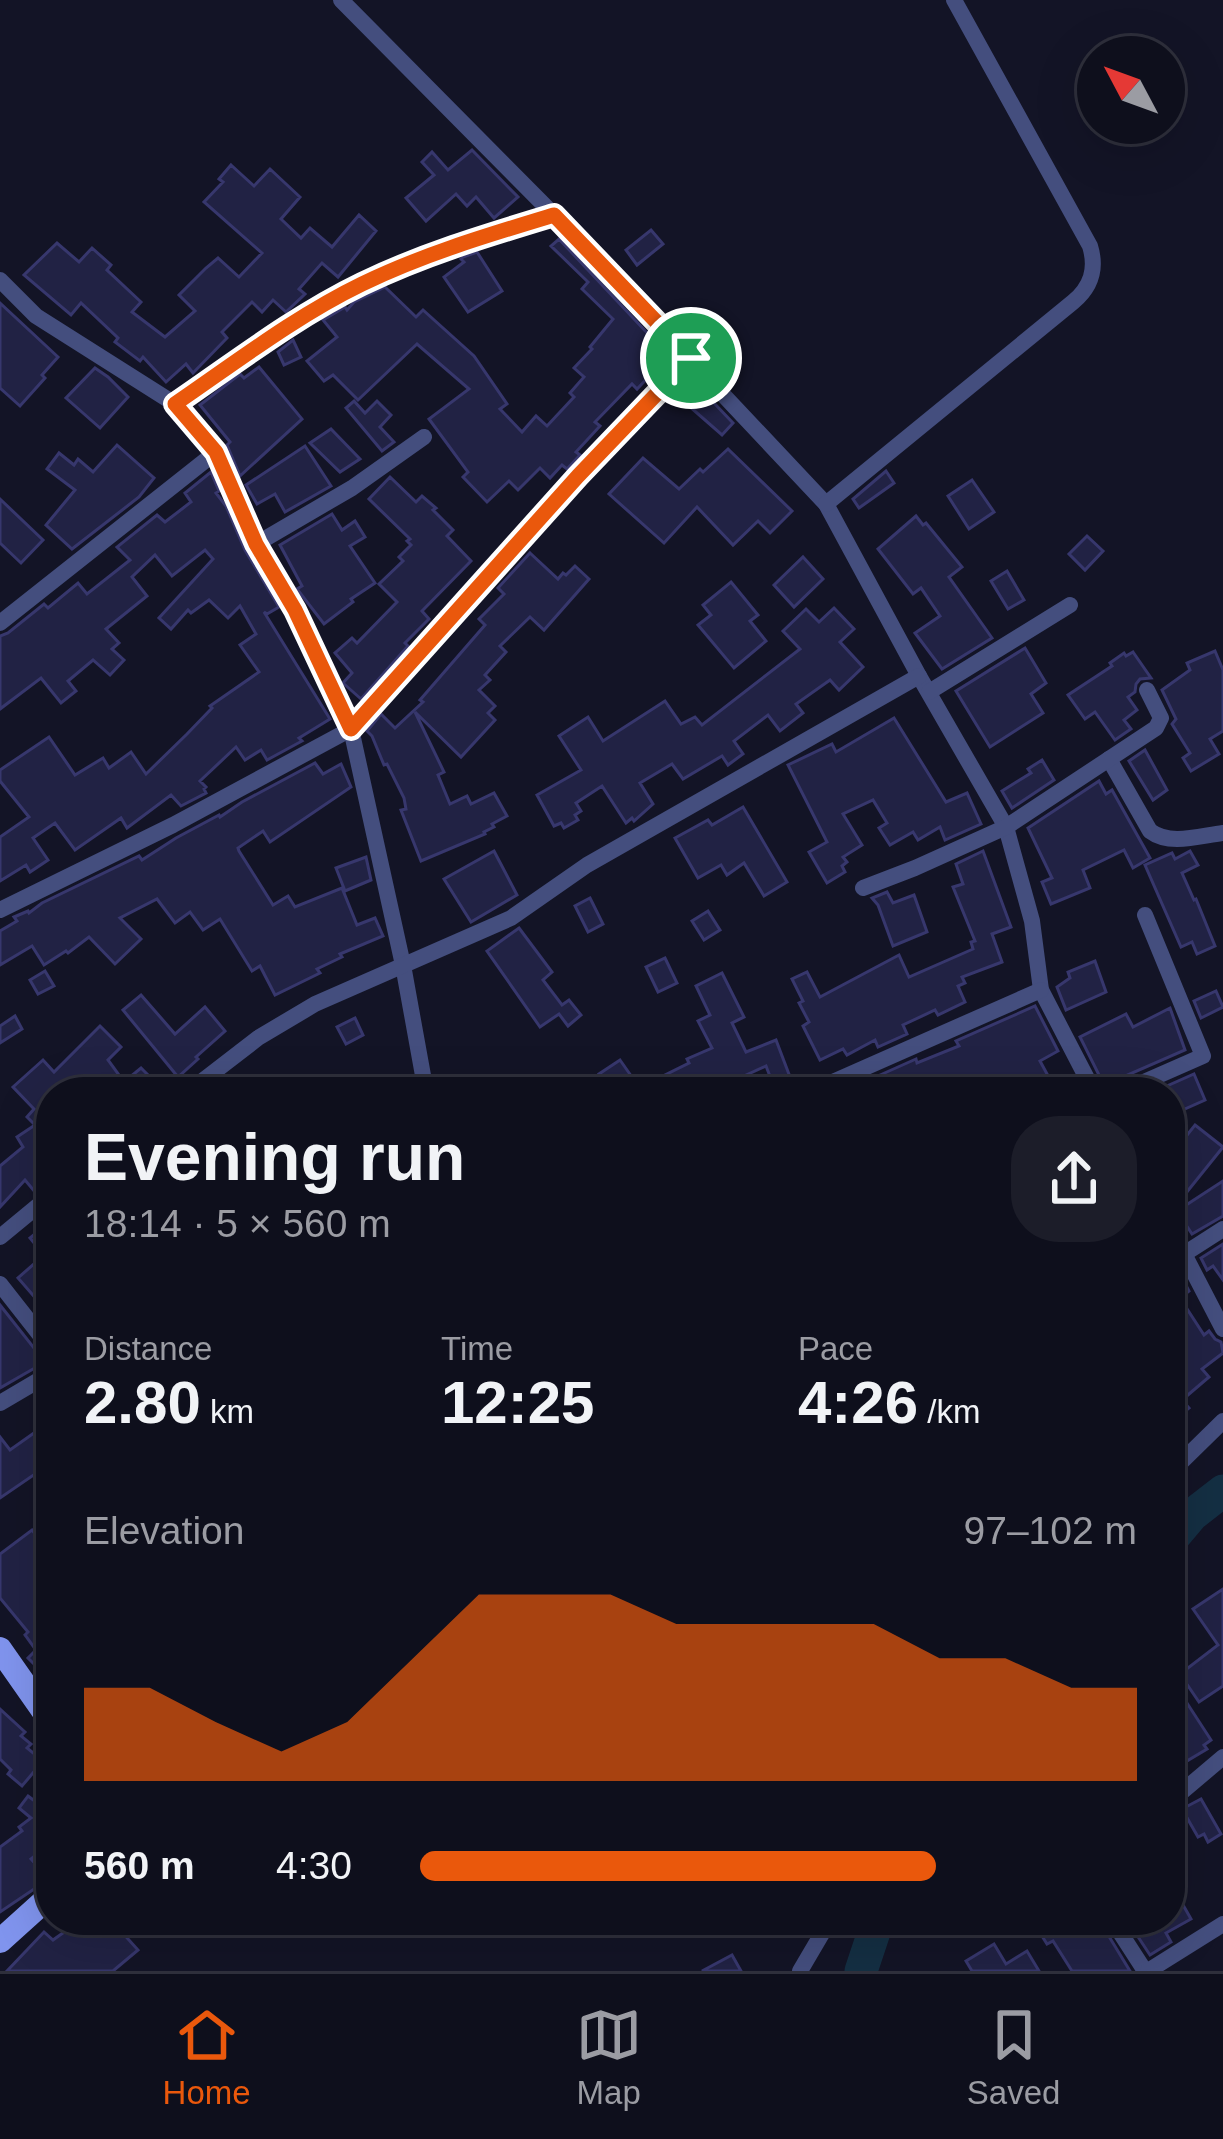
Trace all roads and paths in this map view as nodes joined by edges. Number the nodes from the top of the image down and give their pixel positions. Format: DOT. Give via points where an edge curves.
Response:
graph roads {
  1 [pos="340,0"];
  2 [pos="954,0"];
  3 [pos="554,215"];
  4 [pos="0,280"];
  5 [pos="691,358"];
  6 [pos="175,404"];
  7 [pos="424,437"];
  8 [pos="216,452"];
  9 [pos="826,504"];
  10 [pos="256,544"];
  11 [pos="1070,605"];
  12 [pos="0,623"];
  13 [pos="924,684"];
  14 [pos="1147,690"];
  15 [pos="351,729"];
  16 [pos="1109,759"];
  17 [pos="1006,827"];
  18 [pos="1223,833"];
  19 [pos="863,888"];
  20 [pos="0,910"];
  21 [pos="1145,915"];
  22 [pos="404,965"];
  23 [pos="1041,989"];
  24 [pos="207,1077"];
  25 [pos="423,1077"];
  26 [pos="845,1077"];
  27 [pos="1086,1077"];
  28 [pos="1155,1077"];
  29 [pos="36,1207"];
  30 [pos="1223,1229"];
  31 [pos="0,1237"];
  32 [pos="1185,1253"];
  33 [pos="1185,1269"];
  34 [pos="0,1284"];
  35 [pos="36,1329"];
  36 [pos="1223,1329"];
  37 [pos="36,1382"];
  38 [pos="0,1403"];
  39 [pos="1223,1421"];
  40 [pos="1185,1458"];
  41 [pos="0,1649"];
  42 [pos="36,1701"];
  43 [pos="1223,1757"];
  44 [pos="1185,1789"];
  45 [pos="36,1909"];
  46 [pos="1223,1924"];
  47 [pos="821,1935"];
  48 [pos="1122,1935"];
  49 [pos="0,1941"];
  50 [pos="800,1971"];
  51 [pos="1146,1971"];
  1 -- 3 [label="street"];
  2 -- 9 [label="street" via="1090,246 1091,279"];
  3 -- 5 [label="street"];
  3 -- 6 [label="street" via="358,286"];
  4 -- 6 [label="street" via="35,316"];
  5 -- 9 [label="street"];
  5 -- 15 [label="street"];
  6 -- 8 [label="street"];
  7 -- 10 [label="street"];
  8 -- 10 [label="street"];
  8 -- 12 [label="street"];
  9 -- 13 [label="street"];
  10 -- 15 [label="street"];
  11 -- 13 [label="street"];
  13 -- 17 [label="street"];
  13 -- 22 [label="street" via="586,865 511,918"];
  14 -- 16 [label="street" via="1160,722"];
  15 -- 20 [label="street"];
  15 -- 22 [label="street"];
  16 -- 17 [label="street"];
  16 -- 18 [label="street" via="1156,837"];
  17 -- 19 [label="street"];
  17 -- 23 [label="street"];
  21 -- 28 [label="street" via="1203,1056"];
  22 -- 24 [label="street" via="287,1019"];
  22 -- 25 [label="street"];
  23 -- 26 [label="street"];
  23 -- 27 [label="street"];
  29 -- 31 [label="street"];
  30 -- 32 [label="street"];
  33 -- 36 [label="street"];
  34 -- 35 [label="street"];
  37 -- 38 [label="street"];
  39 -- 40 [label="street"];
  41 -- 42 [label="street"];
  43 -- 44 [label="street"];
  45 -- 49 [label="street"];
  46 -- 51 [label="street"];
  47 -- 50 [label="street"];
  48 -- 51 [label="street"];
}
